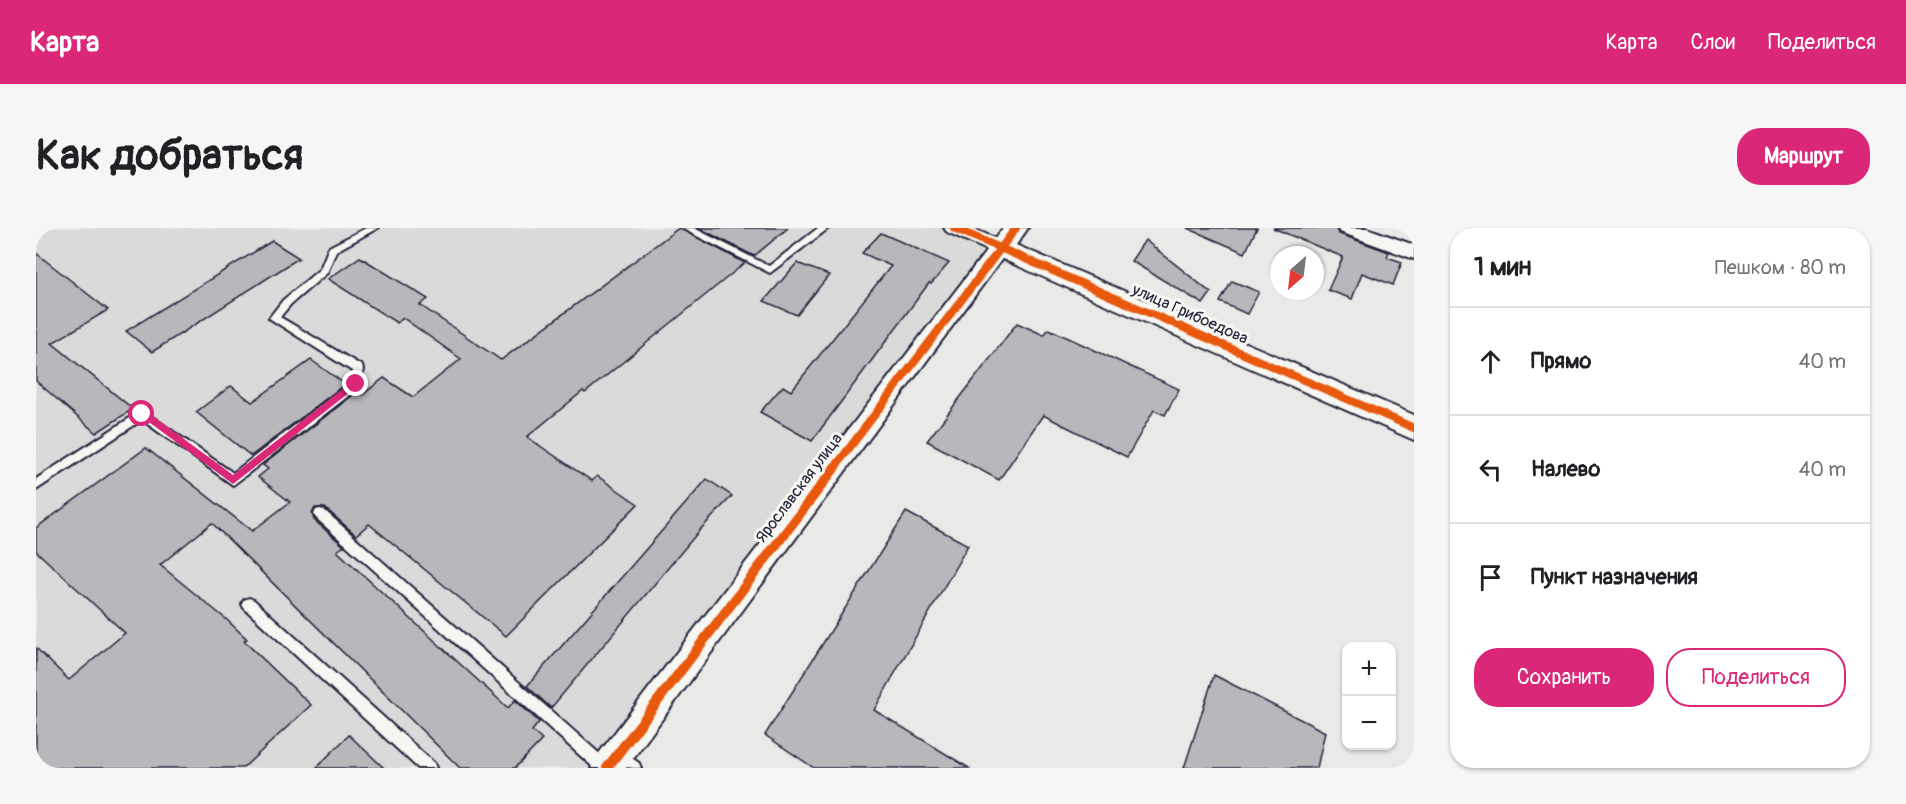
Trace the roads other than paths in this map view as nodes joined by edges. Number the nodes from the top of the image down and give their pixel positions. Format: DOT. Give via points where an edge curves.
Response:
graph roads {
  1 [pos="373,228"];
  2 [pos="686,228"];
  3 [pos="824,228"];
  4 [pos="954,228"];
  5 [pos="1347,228"];
  6 [pos="1008,238"];
  7 [pos="1414,252"];
  8 [pos="1414,428"];
  9 [pos="36,485"];
  10 [pos="320,514"];
  11 [pos="249,604"];
  12 [pos="616,765"];
  13 [pos="429,768"];
  1 -- 9 [label="lane" via="332,249 324,271 274,318 358,369 356,384 233,480 142,414"];
  2 -- 3 [label="lane" via="770,270"];
  4 -- 6 [label="street, улица Грибоедова"];
  5 -- 7 [label="street"];
  6 -- 8 [label="street, улица Грибоедова"];
  6 -- 12 [label="street, Ярославская улица"];
  10 -- 12 [label="lane"];
  11 -- 13 [label="lane"];
}
